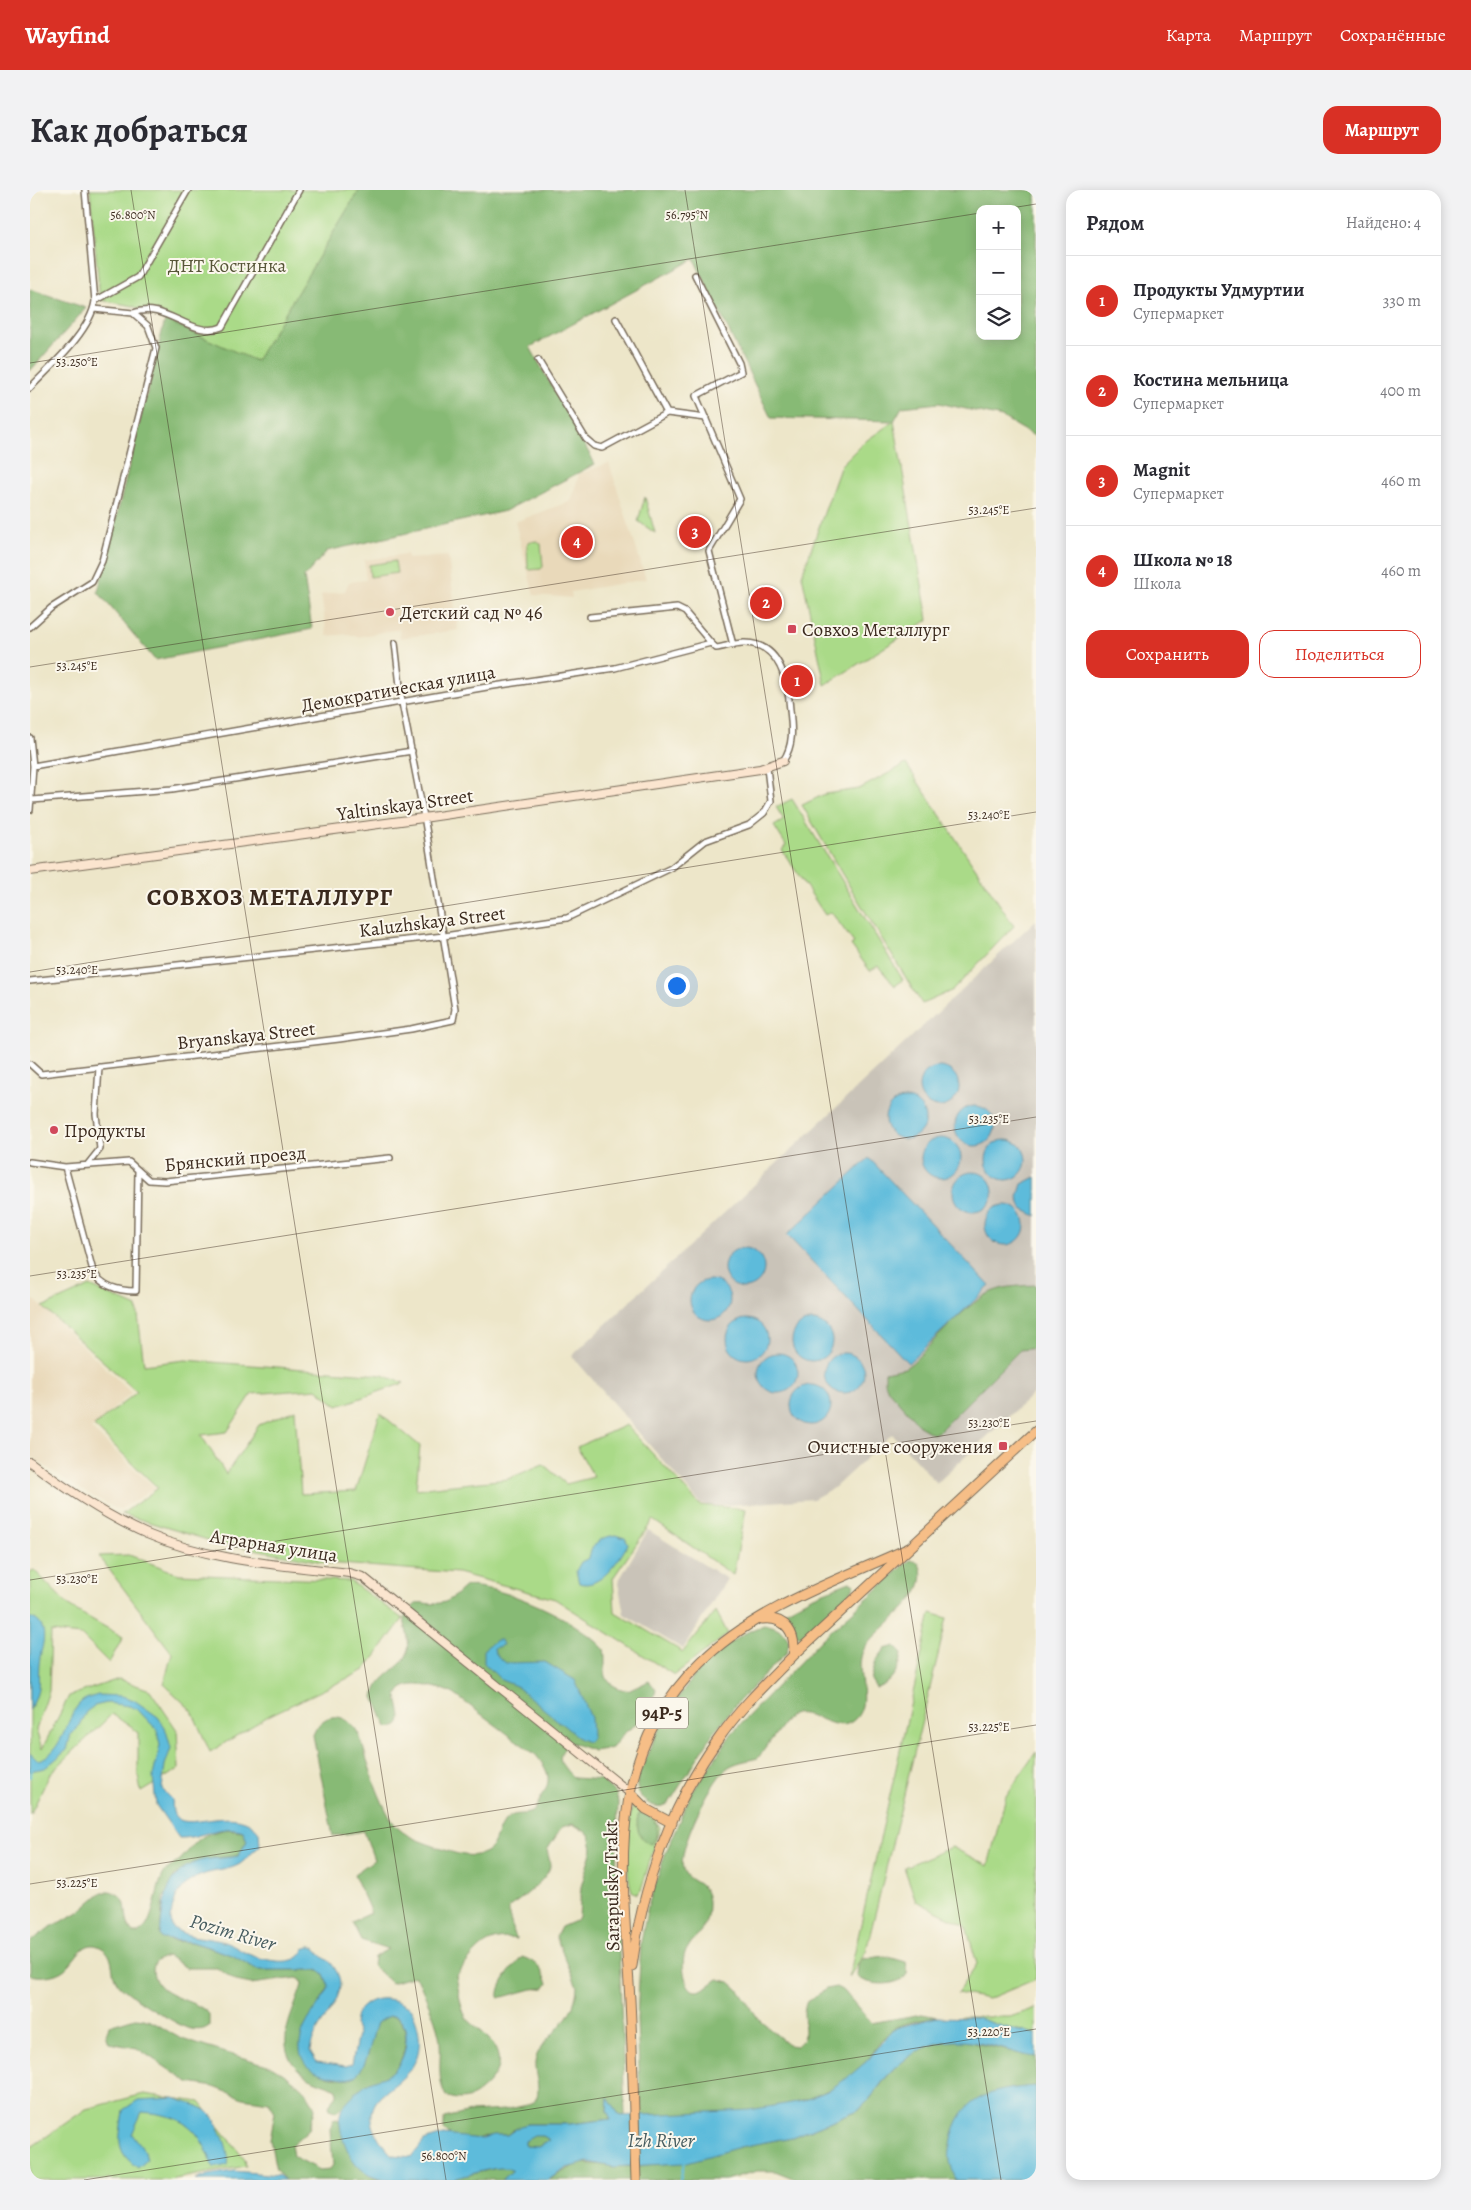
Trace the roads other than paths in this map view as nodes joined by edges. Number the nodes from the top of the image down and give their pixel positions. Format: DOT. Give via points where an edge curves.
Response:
graph roads {
  1 [pos="85,190"];
  2 [pos="188,190"];
  3 [pos="299,190"];
  4 [pos="695,275"];
  5 [pos="95,301"];
  6 [pos="94,310"];
  7 [pos="133,313"];
  8 [pos="616,319"];
  9 [pos="538,360"];
  10 [pos="30,388"];
  11 [pos="667,413"];
  12 [pos="706,418"];
  13 [pos="590,617"];
  14 [pos="30,627"];
  15 [pos="395,643"];
  16 [pos="711,643"];
  17 [pos="733,645"];
  18 [pos="402,703"];
  19 [pos="30,738"];
  20 [pos="412,752"];
  21 [pos="783,761"];
  22 [pos="33,766"];
  23 [pos="766,768"];
  24 [pos="32,800"];
  25 [pos="30,810"];
  26 [pos="423,818"];
  27 [pos="30,871"];
  28 [pos="444,936"];
  29 [pos="30,981"];
  30 [pos="30,1064"];
  31 [pos="99,1067"];
  32 [pos="390,1158"];
  33 [pos="30,1162"];
  34 [pos="88,1164"];
  35 [pos="65,1167"];
  36 [pos="138,1170"];
  37 [pos="1036,1431"];
  38 [pos="30,1462"];
  39 [pos="909,1548"];
  40 [pos="759,1619"];
  41 [pos="793,1656"];
  42 [pos="629,1792"];
  43 [pos="672,1824"];
  44 [pos="630,2008"];
  45 [pos="636,2180"];
  1 -- 5 [label="street"];
  2 -- 5 [label="street" via="138,277"];
  3 -- 7 [label="street" via="222,327 199,328 153,310"];
  4 -- 12 [label="street" via="740,372 696,396"];
  5 -- 6 [label="street"];
  6 -- 7 [label="street"];
  6 -- 10 [label="street" via="73,342"];
  7 -- 14 [label="street" via="148,326 156,348 102,561 92,582 51,608"];
  8 -- 11 [label="street"];
  9 -- 11 [label="street" via="586,439 594,446 602,448"];
  11 -- 12 [label="street"];
  12 -- 17 [label="street" via="740,499 710,551"];
  13 -- 16 [label="street" via="677,608 685,612"];
  15 -- 18 [label="street"];
  16 -- 17 [label="street, Демократическая улица" via="716,648"];
  16 -- 18 [label="street, Демократическая улица" via="616,668"];
  17 -- 21 [label="street, Демократическая улица" via="742,643 764,648 780,664 786,676 791,742"];
  18 -- 20 [label="street"];
  18 -- 22 [label="street, Демократическая улица"];
  19 -- 22 [label="street"];
  20 -- 24 [label="street" via="172,789"];
  20 -- 26 [label="street"];
  21 -- 23 [label="street, Yaltinskaya Street"];
  22 -- 24 [label="street"];
  23 -- 26 [label="street, Yaltinskaya Street"];
  23 -- 28 [label="street, Kaluzhskaya Street" via="771,800 764,813 749,825 705,841 668,870 567,918"];
  24 -- 25 [label="street"];
  26 -- 27 [label="street, Yaltinskaya Street"];
  26 -- 28 [label="street"];
  28 -- 29 [label="street, Kaluzhskaya Street"];
  28 -- 31 [label="street, Bryanskaya Street" via="455,1009 453,1020 339,1039"];
  30 -- 31 [label="street, Bryanskaya Street" via="41,1074"];
  31 -- 34 [label="street" via="96,1114 100,1149"];
  32 -- 36 [label="street, Брянский проезд" via="165,1181 149,1180"];
  33 -- 35 [label="street, Брянский проезд"];
  34 -- 35 [label="street, Брянский проезд"];
  34 -- 36 [label="street, Брянский проезд" via="128,1162"];
  35 -- 36 [label="street" via="93,1270 100,1281 119,1291 136,1291"];
  37 -- 39 [label="main road, Sarapulsky Trakt / 94Р-5"];
  38 -- 42 [label="street, Аграрная улица" via="108,1513 149,1535 222,1556 355,1574 371,1582"];
  39 -- 40 [label="main road, Sarapulsky Trakt / 94Р-5"];
  39 -- 41 [label="main road, Sarapulsky Trakt / 94Р-5"];
  40 -- 41 [label="main road" via="771,1618 782,1622 793,1635"];
  40 -- 42 [label="main road, Sarapulsky Trakt / 94Р-5" via="726,1640 681,1684 646,1743"];
  41 -- 43 [label="main road, Sarapulsky Trakt / 94Р-5" via="717,1741"];
  42 -- 43 [label="main road" via="646,1809"];
  42 -- 44 [label="main road, Sarapulsky Trakt / 94Р-5" via="623,1840"];
  43 -- 44 [label="main road, Sarapulsky Trakt / 94Р-5" via="644,1898 636,1935"];
  44 -- 45 [label="main road, Sarapulsky Trakt / 94Р-5"];
}
